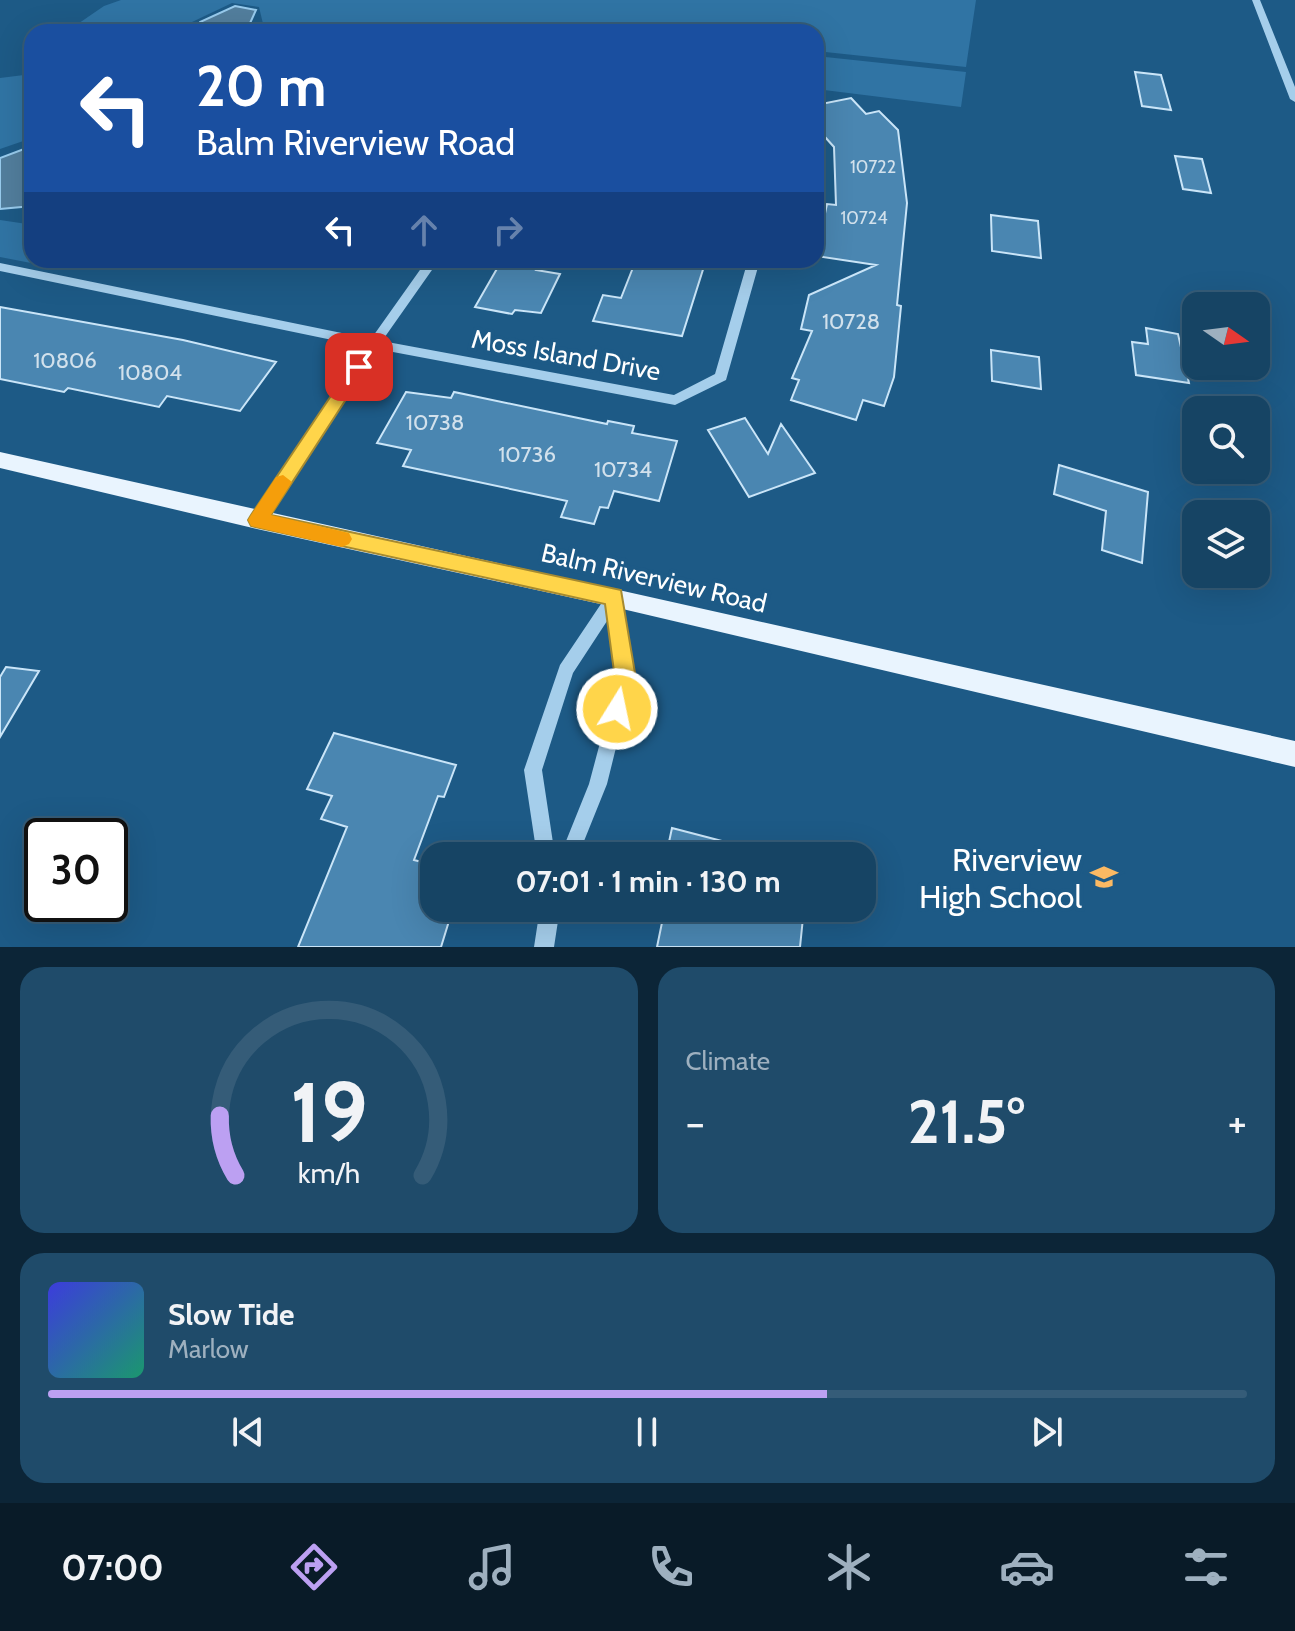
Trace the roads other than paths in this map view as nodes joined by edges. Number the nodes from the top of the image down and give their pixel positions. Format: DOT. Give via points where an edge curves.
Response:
graph roads {
  1 [pos="1256,0"];
  2 [pos="1295,99"];
  3 [pos="0,267"];
  4 [pos="427,268"];
  5 [pos="752,268"];
  6 [pos="374,344"];
  7 [pos="0,460"];
  8 [pos="257,520"];
  9 [pos="614,597"];
  10 [pos="1295,754"];
  11 [pos="544,842"];
  12 [pos="575,842"];
  13 [pos="548,922"];
  14 [pos="544,947"];
  1 -- 2 [label="street"];
  3 -- 6 [label="street, Moss Island Drive"];
  4 -- 6 [label="street"];
  5 -- 6 [label="street, Moss Island Drive" via="721,377 675,400"];
  6 -- 8 [label="street"];
  7 -- 8 [label="main road, Balm Riverview Road"];
  8 -- 9 [label="main road, Balm Riverview Road"];
  9 -- 10 [label="main road, Balm Riverview Road"];
  9 -- 11 [label="street" via="566,670 533,770"];
  9 -- 12 [label="street" via="625,679 598,784"];
  13 -- 14 [label="street"];
}
